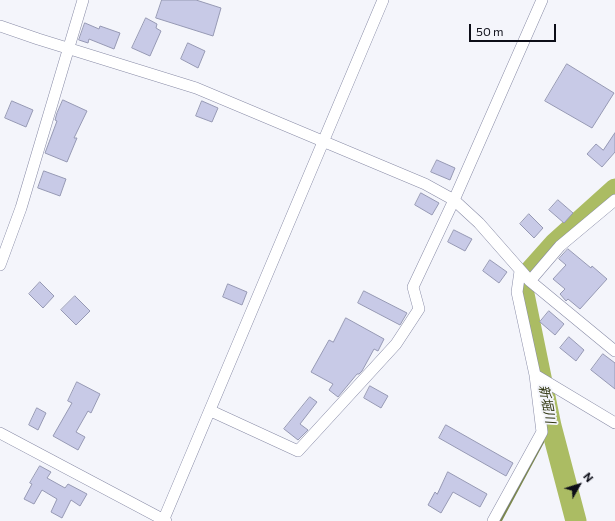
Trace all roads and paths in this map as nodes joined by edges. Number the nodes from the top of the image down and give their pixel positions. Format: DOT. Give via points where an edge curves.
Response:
graph roads {
  1 [pos="83,0"];
  2 [pos="383,0"];
  3 [pos="542,0"];
  4 [pos="0,26"];
  5 [pos="69,49"];
  6 [pos="324,140"];
  7 [pos="454,200"];
  8 [pos="615,200"];
  9 [pos="0,264"];
  10 [pos="520,271"];
  11 [pos="530,281"];
  12 [pos="615,350"];
  13 [pos="536,375"];
  14 [pos="211,411"];
  15 [pos="615,423"];
  16 [pos="0,433"];
  17 [pos="164,521"];
  18 [pos="493,521"];
  1 -- 5 [label="street"];
  2 -- 6 [label="street"];
  3 -- 7 [label="street"];
  4 -- 5 [label="street"];
  5 -- 6 [label="street" via="196,88"];
  5 -- 9 [label="street" via="21,208"];
  6 -- 7 [label="street" via="425,184"];
  6 -- 14 [label="street"];
  7 -- 10 [label="street" via="479,223"];
  7 -- 14 [label="street" via="413,287 419,309 396,344 298,451"];
  8 -- 11 [label="street" via="560,246"];
  10 -- 11 [label="street"];
  10 -- 13 [label="street" via="517,292"];
  11 -- 12 [label="street"];
  13 -- 15 [label="street"];
  13 -- 18 [label="street" via="542,432"];
  14 -- 17 [label="street"];
  16 -- 17 [label="street"];
}
